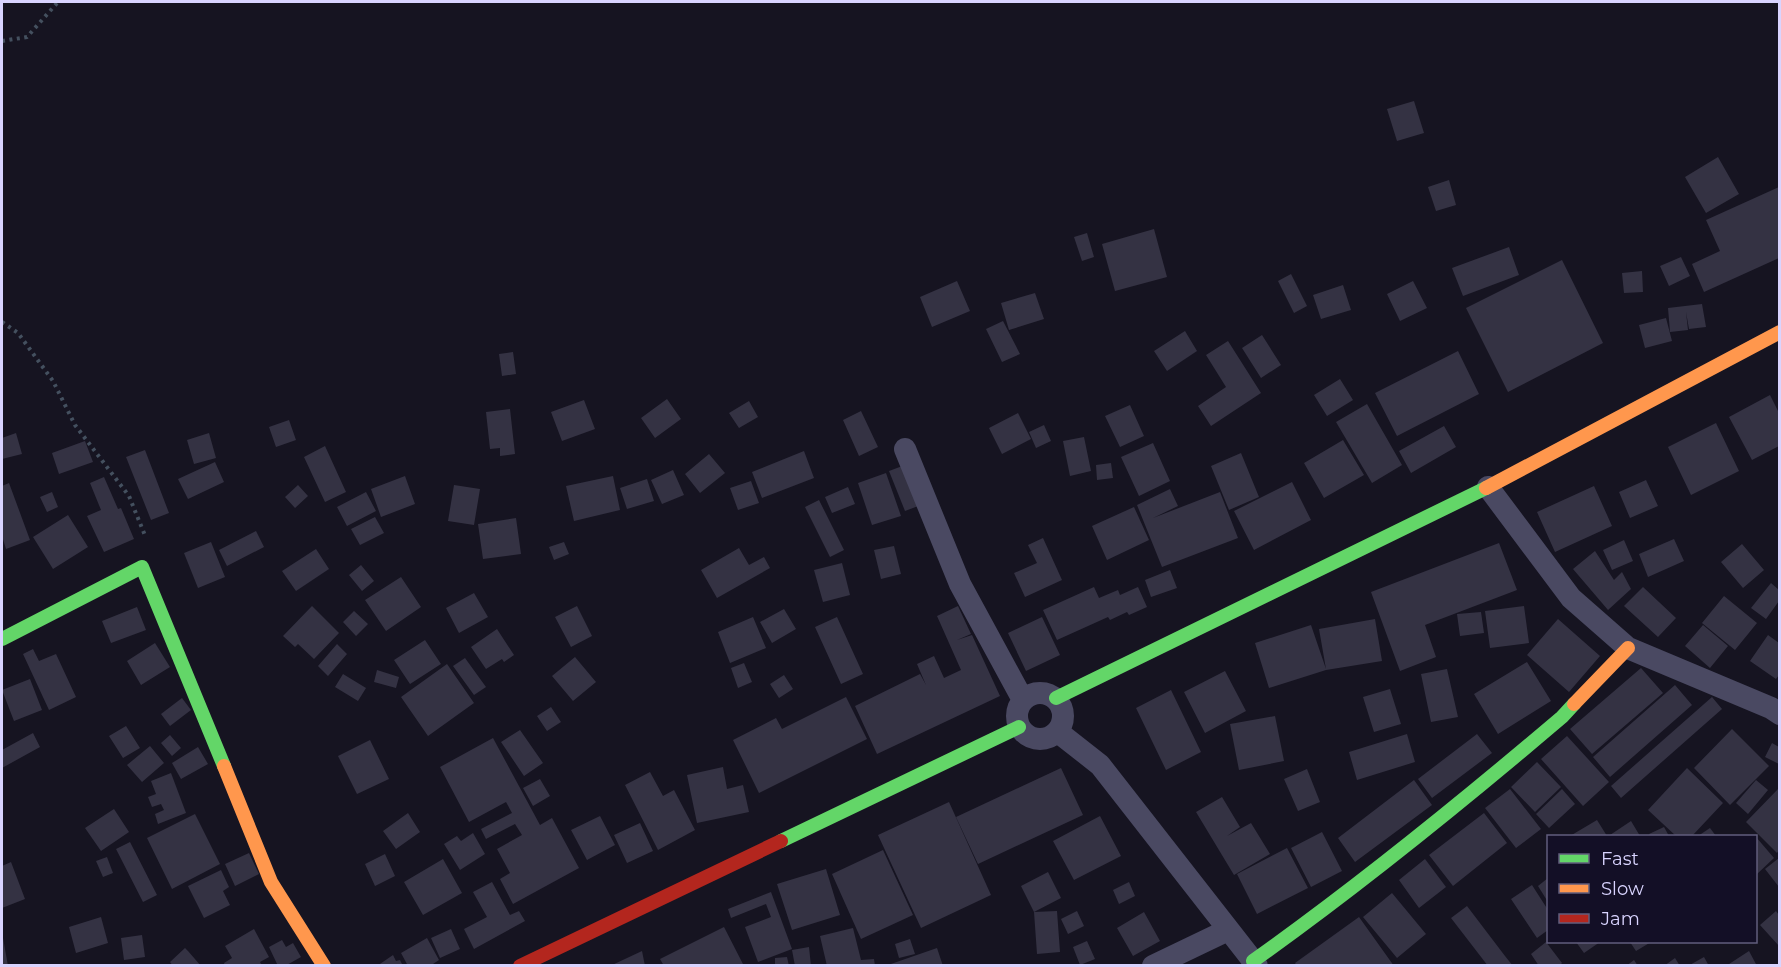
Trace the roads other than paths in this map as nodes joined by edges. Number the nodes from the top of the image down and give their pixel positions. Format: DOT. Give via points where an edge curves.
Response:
graph roads {
  1 [pos="1779,332"];
  2 [pos="905,449"];
  3 [pos="1488,487"];
  4 [pos="2,639"];
  5 [pos="1628,648"];
  6 [pos="1056,698"];
  7 [pos="1023,700"];
  8 [pos="1777,709"];
  9 [pos="1019,727"];
  10 [pos="1058,732"];
  11 [pos="1228,930"];
  12 [pos="1255,963"];
  13 [pos="324,966"];
  14 [pos="520,966"];
  15 [pos="1153,966"];
  1 -- 3 [label="street"];
  2 -- 7 [label="street" via="960,584"];
  3 -- 5 [label="street" via="1571,598"];
  3 -- 6 [label="street"];
  4 -- 13 [label="street" via="142,567 271,882"];
  5 -- 8 [label="street"];
  5 -- 12 [label="street" via="1562,717 1456,807"];
  6 -- 7 [label="street" via="1039,692"];
  6 -- 10 [label="street" via="1064,714"];
  7 -- 9 [label="street" via="1016,718"];
  9 -- 10 [label="street" via="1025,734 1042,740"];
  9 -- 14 [label="street"];
  10 -- 11 [label="street" via="1100,765"];
  11 -- 12 [label="street"];
  11 -- 15 [label="street"];
}
